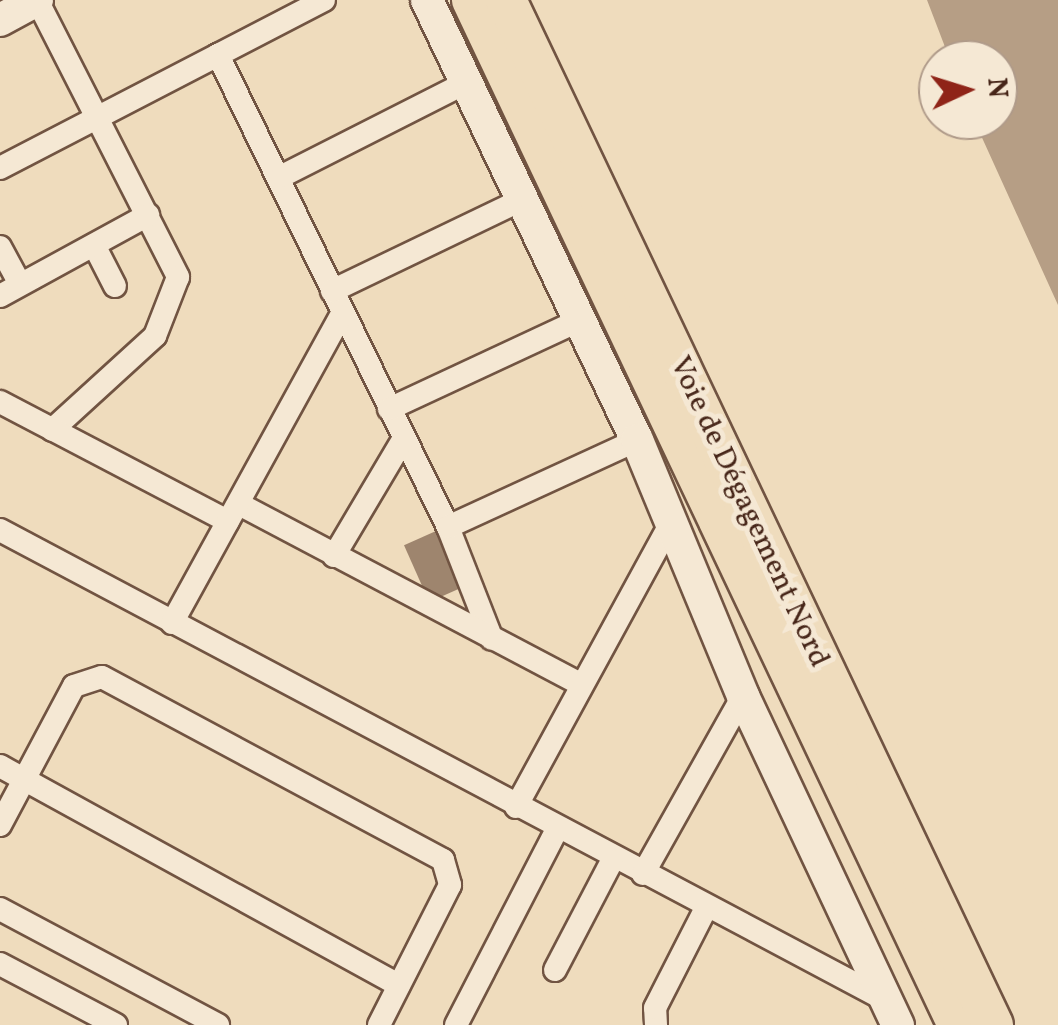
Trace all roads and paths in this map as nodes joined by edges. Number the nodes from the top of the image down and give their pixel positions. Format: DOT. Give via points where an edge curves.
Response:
graph roads {
  1 [pos="37,0"];
  2 [pos="324,0"];
  3 [pos="426,0"];
  4 [pos="472,0"];
  5 [pos="506,0"];
  6 [pos="0,20"];
  7 [pos="218,54"];
  8 [pos="465,83"];
  9 [pos="94,116"];
  10 [pos="0,168"];
  11 [pos="282,176"];
  12 [pos="524,199"];
  13 [pos="148,215"];
  14 [pos="94,245"];
  15 [pos="0,247"];
  16 [pos="115,286"];
  17 [pos="10,290"];
  18 [pos="332,290"];
  19 [pos="341,316"];
  20 [pos="580,320"];
  21 [pos="0,402"];
  22 [pos="389,408"];
  23 [pos="52,430"];
  24 [pos="403,440"];
  25 [pos="636,440"];
  26 [pos="234,512"];
  27 [pos="672,522"];
  28 [pos="448,528"];
  29 [pos="0,532"];
  30 [pos="334,556"];
  31 [pos="172,623"];
  32 [pos="492,639"];
  33 [pos="580,684"];
  34 [pos="743,696"];
  35 [pos="0,766"];
  36 [pos="26,780"];
  37 [pos="516,807"];
  38 [pos="0,825"];
  39 [pos="557,829"];
  40 [pos="612,861"];
  41 [pos="642,874"];
  42 [pos="706,908"];
  43 [pos="0,909"];
  44 [pos="0,964"];
  45 [pos="555,970"];
  46 [pos="399,986"];
  47 [pos="891,1012"];
  48 [pos="116,1025"];
  49 [pos="218,1025"];
  50 [pos="379,1025"];
  51 [pos="456,1025"];
  52 [pos="656,1025"];
  53 [pos="958,1025"];
  54 [pos="993,1025"];
  1 -- 6 [label="main road"];
  1 -- 9 [label="street"];
  2 -- 7 [label="street"];
  3 -- 8 [label="main road"];
  4 -- 53 [label="highway, Voie de Dégagement Nord"];
  5 -- 54 [label="highway, Voie de Dégagement Nord"];
  7 -- 9 [label="street"];
  7 -- 11 [label="street"];
  8 -- 11 [label="street"];
  8 -- 12 [label="main road"];
  9 -- 10 [label="street"];
  9 -- 13 [label="street"];
  11 -- 18 [label="street"];
  12 -- 18 [label="street"];
  12 -- 20 [label="main road"];
  13 -- 14 [label="street"];
  13 -- 23 [label="street" via="178,277 168,318"];
  14 -- 16 [label="street"];
  14 -- 17 [label="street"];
  15 -- 17 [label="street"];
  18 -- 19 [label="street"];
  19 -- 22 [label="street"];
  19 -- 26 [label="street"];
  20 -- 22 [label="street"];
  20 -- 25 [label="main road"];
  21 -- 23 [label="street"];
  22 -- 24 [label="street"];
  23 -- 26 [label="street"];
  24 -- 28 [label="street"];
  24 -- 30 [label="street"];
  25 -- 27 [label="main road"];
  25 -- 28 [label="street"];
  26 -- 30 [label="street"];
  26 -- 31 [label="street"];
  27 -- 33 [label="street"];
  27 -- 34 [label="main road"];
  28 -- 32 [label="street"];
  29 -- 31 [label="street"];
  30 -- 32 [label="street"];
  31 -- 37 [label="street"];
  32 -- 33 [label="street"];
  33 -- 37 [label="street"];
  34 -- 41 [label="street"];
  34 -- 47 [label="main road"];
  35 -- 36 [label="street"];
  36 -- 38 [label="street"];
  36 -- 46 [label="street"];
  36 -- 46 [label="street" via="74,686 102,676 442,860 450,885"];
  37 -- 39 [label="street"];
  39 -- 40 [label="street"];
  39 -- 51 [label="street"];
  40 -- 41 [label="street"];
  40 -- 45 [label="street"];
  41 -- 42 [label="street"];
  42 -- 47 [label="street"];
  42 -- 52 [label="street" via="655,1008"];
  43 -- 49 [label="street"];
  44 -- 48 [label="street"];
  46 -- 50 [label="street"];
}
